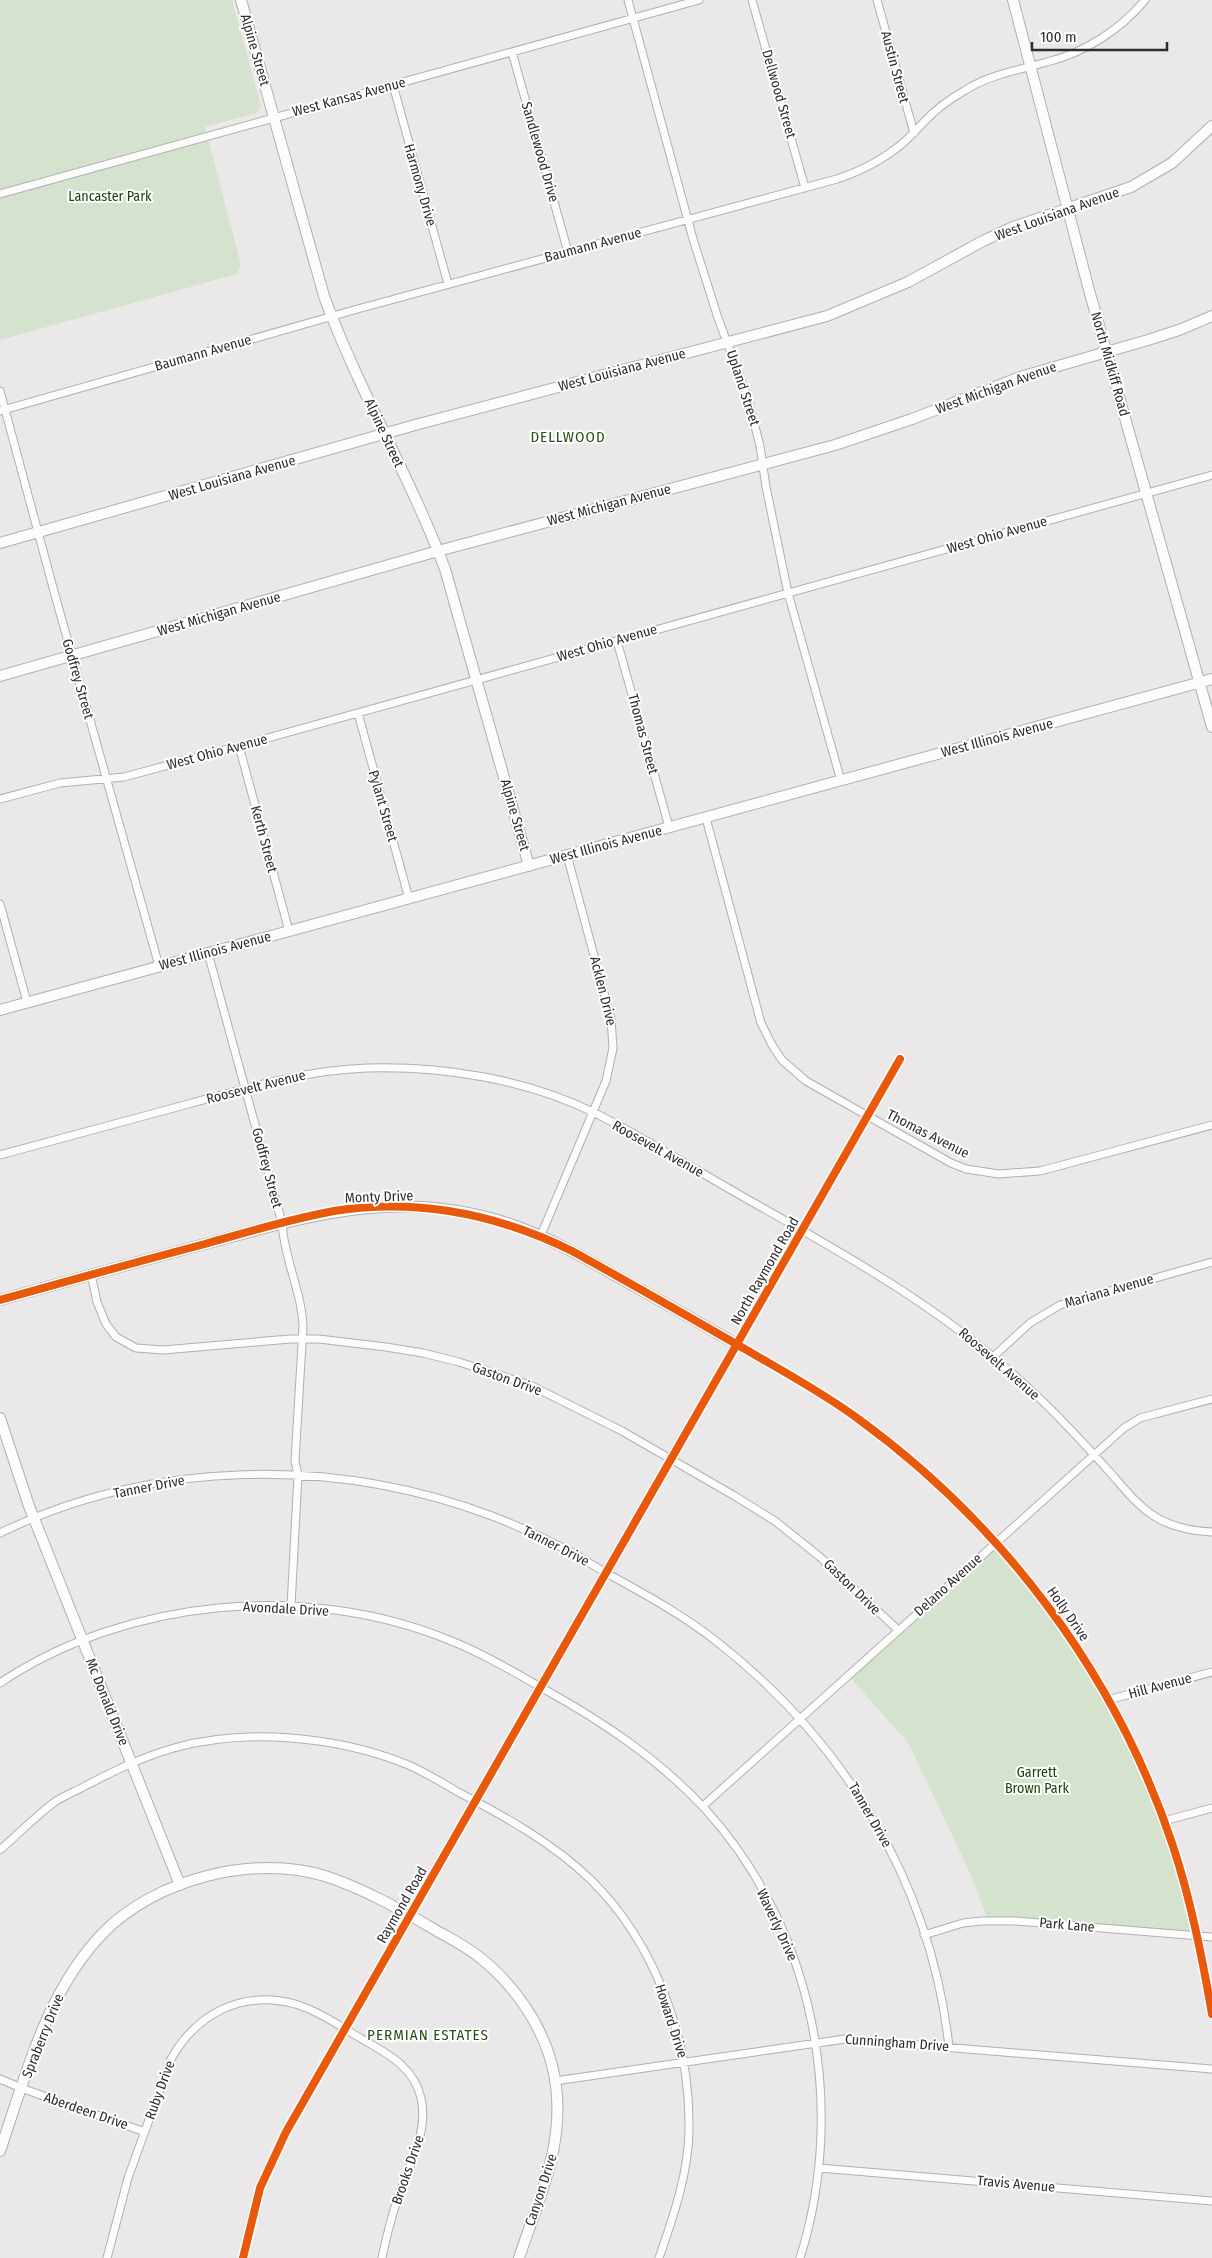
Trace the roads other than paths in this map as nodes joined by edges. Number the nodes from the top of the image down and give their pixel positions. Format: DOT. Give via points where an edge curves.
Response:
graph roads {
  1 [pos="241,0"];
  2 [pos="628,0"];
  3 [pos="699,0"];
  4 [pos="752,0"];
  5 [pos="877,0"];
  6 [pos="1013,0"];
  7 [pos="1145,0"];
  8 [pos="633,18"];
  9 [pos="512,52"];
  10 [pos="1030,66"];
  11 [pos="393,85"];
  12 [pos="274,118"];
  13 [pos="1212,126"];
  14 [pos="914,133"];
  15 [pos="805,188"];
  16 [pos="0,194"];
  17 [pos="1067,209"];
  18 [pos="688,220"];
  19 [pos="568,252"];
  20 [pos="448,284"];
  21 [pos="1212,316"];
  22 [pos="331,317"];
  23 [pos="728,343"];
  24 [pos="1106,351"];
  25 [pos="0,391"];
  26 [pos="3,410"];
  27 [pos="385,435"];
  28 [pos="763,464"];
  29 [pos="1212,475"];
  30 [pos="1146,494"];
  31 [pos="38,532"];
  32 [pos="0,543"];
  33 [pos="438,551"];
  34 [pos="788,593"];
  35 [pos="617,641"];
  36 [pos="72,656"];
  37 [pos="0,676"];
  38 [pos="1212,679"];
  39 [pos="476,680"];
  40 [pos="1200,683"];
  41 [pos="358,713"];
  42 [pos="1212,727"];
  43 [pos="239,746"];
  44 [pos="106,779"];
  45 [pos="841,781"];
  46 [pos="0,800"];
  47 [pos="706,818"];
  48 [pos="669,828"];
  49 [pos="567,855"];
  50 [pos="529,866"];
  51 [pos="409,898"];
  52 [pos="0,904"];
  53 [pos="288,931"];
  54 [pos="208,953"];
  55 [pos="159,966"];
  56 [pos="27,1002"];
  57 [pos="0,1010"];
  58 [pos="900,1059"];
  59 [pos="245,1088"];
  60 [pos="593,1112"];
  61 [pos="868,1117"];
  62 [pos="1212,1125"];
  63 [pos="0,1155"];
  64 [pos="282,1223"];
  65 [pos="803,1231"];
  66 [pos="541,1235"];
  67 [pos="1212,1262"];
  68 [pos="91,1274"];
  69 [pos="0,1300"];
  70 [pos="302,1339"];
  71 [pos="738,1345"];
  72 [pos="993,1357"];
  73 [pos="1212,1399"];
  74 [pos="0,1418"];
  75 [pos="1095,1455"];
  76 [pos="670,1458"];
  77 [pos="298,1475"];
  78 [pos="34,1518"];
  79 [pos="1212,1532"];
  80 [pos="0,1533"];
  81 [pos="996,1542"];
  82 [pos="606,1574"];
  83 [pos="292,1606"];
  84 [pos="898,1630"];
  85 [pos="82,1641"];
  86 [pos="1212,1672"];
  87 [pos="0,1683"];
  88 [pos="540,1687"];
  89 [pos="1108,1700"];
  90 [pos="801,1719"];
  91 [pos="131,1762"];
  92 [pos="476,1801"];
  93 [pos="703,1806"];
  94 [pos="1212,1808"];
  95 [pos="1164,1821"];
  96 [pos="0,1850"];
  97 [pos="180,1885"];
  98 [pos="410,1915"];
  99 [pos="924,1935"];
  100 [pos="1197,1936"];
  101 [pos="1212,1937"];
  102 [pos="1212,2014"];
  103 [pos="345,2030"];
  104 [pos="816,2043"];
  105 [pos="949,2047"];
  106 [pos="685,2062"];
  107 [pos="1212,2069"];
  108 [pos="0,2079"];
  109 [pos="555,2081"];
  110 [pos="21,2088"];
  111 [pos="145,2132"];
  112 [pos="0,2151"];
  113 [pos="819,2168"];
  114 [pos="1212,2201"];
  115 [pos="107,2258"];
  116 [pos="243,2258"];
  117 [pos="382,2258"];
  118 [pos="519,2258"];
  119 [pos="659,2258"];
  120 [pos="800,2258"];
  1 -- 12 [label="street, Alpine Street"];
  2 -- 8 [label="street, Upland Street"];
  3 -- 8 [label="street, West Kansas Avenue"];
  4 -- 15 [label="street, Dellwood Street"];
  5 -- 14 [label="street, Austin Street"];
  6 -- 10 [label="street, North Midkiff Road"];
  7 -- 10 [label="street, Baumann Avenue" via="1124,22 1088,46"];
  8 -- 9 [label="street, West Kansas Avenue"];
  8 -- 18 [label="street, Upland Street"];
  9 -- 11 [label="street, West Kansas Avenue"];
  9 -- 19 [label="street, Sandlewood Drive"];
  10 -- 14 [label="street, Baumann Avenue" via="964,90 936,110"];
  10 -- 17 [label="street, North Midkiff Road"];
  11 -- 12 [label="street, West Kansas Avenue"];
  11 -- 20 [label="street, Harmony Drive"];
  12 -- 16 [label="street, West Kansas Avenue"];
  12 -- 22 [label="street, Alpine Street"];
  13 -- 17 [label="street, West Louisiana Avenue" via="1186,152 1154,175 1110,196"];
  14 -- 15 [label="street, Baumann Avenue" via="866,167"];
  15 -- 18 [label="street, Baumann Avenue"];
  17 -- 23 [label="street, West Louisiana Avenue" via="997,234 874,298 827,316"];
  17 -- 24 [label="street, North Midkiff Road"];
  18 -- 19 [label="street, Baumann Avenue"];
  18 -- 23 [label="street, Upland Street"];
  19 -- 20 [label="street, Baumann Avenue"];
  20 -- 22 [label="street, Baumann Avenue"];
  21 -- 24 [label="street, West Michigan Avenue" via="1179,330"];
  22 -- 26 [label="street, Baumann Avenue"];
  22 -- 27 [label="street, Alpine Street"];
  23 -- 27 [label="street, West Louisiana Avenue"];
  23 -- 28 [label="street, Upland Street" via="748,399"];
  24 -- 28 [label="street, West Michigan Avenue" via="1020,377 861,436"];
  24 -- 30 [label="street, North Midkiff Road"];
  25 -- 26 [label="street, Godfrey Street"];
  26 -- 31 [label="street, Godfrey Street"];
  27 -- 31 [label="street, West Louisiana Avenue"];
  27 -- 33 [label="street, Alpine Street"];
  28 -- 33 [label="street, West Michigan Avenue"];
  28 -- 34 [label="street, Upland Street"];
  29 -- 30 [label="street, West Ohio Avenue"];
  30 -- 34 [label="street, West Ohio Avenue"];
  30 -- 40 [label="street, North Midkiff Road"];
  31 -- 32 [label="street, West Louisiana Avenue"];
  31 -- 36 [label="street, Godfrey Street"];
  33 -- 36 [label="street, West Michigan Avenue"];
  33 -- 39 [label="street, Alpine Street"];
  34 -- 35 [label="street, West Ohio Avenue"];
  34 -- 45 [label="street, Upland Street"];
  35 -- 39 [label="street, West Ohio Avenue"];
  35 -- 48 [label="street, Thomas Street"];
  36 -- 37 [label="street, West Michigan Avenue"];
  36 -- 44 [label="street, Godfrey Street"];
  38 -- 40 [label="street, West Illinois Avenue"];
  39 -- 41 [label="street, West Ohio Avenue"];
  39 -- 50 [label="street, Alpine Street"];
  40 -- 42 [label="street, North Midkiff Road"];
  40 -- 45 [label="street, West Illinois Avenue"];
  41 -- 43 [label="street, West Ohio Avenue"];
  41 -- 51 [label="street, Pylant Street"];
  43 -- 44 [label="street, West Ohio Avenue"];
  43 -- 53 [label="street, Kerth Street"];
  44 -- 46 [label="street, West Ohio Avenue" via="60,783"];
  44 -- 55 [label="street, Godfrey Street"];
  45 -- 47 [label="street, West Illinois Avenue"];
  47 -- 48 [label="street, West Illinois Avenue"];
  47 -- 61 [label="street, Thomas Avenue" via="767,1036 782,1060 801,1078"];
  48 -- 49 [label="street, West Illinois Avenue"];
  49 -- 50 [label="street, West Illinois Avenue"];
  49 -- 60 [label="street, Acklen Drive" via="613,1032 608,1075"];
  50 -- 51 [label="street, West Illinois Avenue"];
  51 -- 53 [label="street, West Illinois Avenue"];
  52 -- 56 [label="street"];
  53 -- 54 [label="street, West Illinois Avenue"];
  54 -- 55 [label="street, West Illinois Avenue"];
  54 -- 59 [label="street, Godfrey Street"];
  55 -- 56 [label="street, West Illinois Avenue"];
  56 -- 57 [label="street, West Illinois Avenue"];
  58 -- 61 [label="street, North Raymond Road"];
  59 -- 60 [label="street, Roosevelt Avenue" via="342,1070 428,1069 521,1086"];
  59 -- 63 [label="street, Roosevelt Avenue"];
  59 -- 64 [label="street, Godfrey Street"];
  60 -- 65 [label="street, Roosevelt Avenue"];
  60 -- 66 [label="street, Acklen Drive"];
  61 -- 62 [label="street, Thomas Avenue" via="954,1164 980,1172 1010,1175 1040,1171"];
  61 -- 65 [label="street, North Raymond Road"];
  64 -- 66 [label="street, Monty Drive" via="354,1209 413,1207 472,1214"];
  64 -- 68 [label="street, Monty Drive"];
  64 -- 70 [label="street, Godfrey Street" via="301,1304"];
  65 -- 71 [label="street, North Raymond Road"];
  65 -- 72 [label="street, Roosevelt Avenue" via="911,1295"];
  66 -- 71 [label="street, Monty Drive"];
  67 -- 72 [label="street, Mariana Avenue" via="1060,1305 1035,1319"];
  68 -- 69 [label="street, Monty Drive"];
  68 -- 70 [label="street, Gaston Drive" via="106,1324 116,1337 136,1348 163,1350"];
  70 -- 76 [label="street, Gaston Drive" via="361,1343 416,1352 506,1377 590,1413"];
  70 -- 77 [label="street, Godfrey Street" via="295,1461"];
  71 -- 76 [label="street, North Raymond Road"];
  71 -- 81 [label="street, Holly Drive" via="805,1383 869,1427 953,1497"];
  72 -- 75 [label="street, Roosevelt Avenue"];
  73 -- 75 [label="street, Delano Avenue" via="1134,1421"];
  74 -- 78 [label="street, Mc Donald Drive" via="14,1467"];
  75 -- 79 [label="street, Roosevelt Avenue" via="1134,1499 1153,1515 1181,1528"];
  75 -- 81 [label="street, Delano Avenue"];
  76 -- 82 [label="street, North Raymond Road"];
  76 -- 84 [label="street, Gaston Drive" via="775,1521 820,1557"];
  77 -- 78 [label="street, Tanner Drive" via="238,1475 176,1481 118,1491"];
  77 -- 82 [label="street, Tanner Drive" via="387,1486 464,1506 547,1540"];
  77 -- 83 [label="street"];
  78 -- 80 [label="street, Tanner Drive"];
  78 -- 85 [label="street, Mc Donald Drive"];
  81 -- 84 [label="street, Delano Avenue"];
  81 -- 89 [label="street, Holly Drive" via="1057,1619"];
  82 -- 88 [label="street, Raymond Road"];
  82 -- 90 [label="street, Tanner Drive" via="669,1608 715,1640 759,1677"];
  83 -- 85 [label="street, Avondale Drive" via="239,1606 186,1612"];
  83 -- 88 [label="street, Avondale Drive" via="354,1613 425,1631 483,1655"];
  84 -- 90 [label="street, Delano Avenue"];
  85 -- 87 [label="street, Avondale Drive" via="39,1660"];
  85 -- 91 [label="street, Mc Donald Drive"];
  86 -- 89 [label="street, Hill Avenue"];
  88 -- 92 [label="street, Raymond Road"];
  88 -- 93 [label="street, Waverly Drive" via="614,1731 657,1763"];
  89 -- 95 [label="street, Holly Drive"];
  90 -- 93 [label="street, Delano Avenue"];
  90 -- 99 [label="street, Tanner Drive" via="841,1768 869,1811 902,1874"];
  91 -- 92 [label="street, Howard Drive" via="175,1748 219,1740 262,1737 306,1739 406,1764"];
  91 -- 96 [label="street, Howard Drive" via="54,1802"];
  91 -- 97 [label="street, Mc Donald Drive"];
  92 -- 98 [label="street, Raymond Road"];
  92 -- 106 [label="street, Howard Drive" via="551,1846 591,1880 618,1910 660,1983"];
  93 -- 104 [label="street, Waverly Drive" via="750,1870 782,1928 804,1990"];
  94 -- 95 [label="street"];
  95 -- 100 [label="street, Holly Drive"];
  97 -- 98 [label="street, Spraberry Drive" via="235,1870 295,1870 354,1886"];
  97 -- 110 [label="street, Spraberry Drive" via="148,1900 120,1919 79,1961 53,2003"];
  98 -- 103 [label="street, Raymond Road"];
  98 -- 109 [label="street, Canyon Drive" via="478,1956 503,1978 527,2008 542,2037"];
  99 -- 100 [label="street, Park Lane" via="963,1923 1015,1920"];
  99 -- 105 [label="street, Tanner Drive" via="936,1976"];
  100 -- 101 [label="street, Park Lane"];
  100 -- 102 [label="street, Holly Drive"];
  103 -- 111 [label="street, Ruby Drive" via="306,2008 281,2002 248,2001 212,2014 190,2031 171,2059"];
  103 -- 116 [label="street, Raymond Road" via="286,2132 260,2188"];
  103 -- 117 [label="street, Brooks Drive" via="398,2061 415,2079 422,2100 422,2130 397,2200"];
  104 -- 105 [label="street, Cunningham Drive" via="849,2039"];
  104 -- 106 [label="street, Cunningham Drive"];
  104 -- 113 [label="street, Waverly Drive" via="822,2116"];
  105 -- 107 [label="street, Cunningham Drive"];
  106 -- 109 [label="street, Cunningham Drive"];
  106 -- 119 [label="street, Howard Drive" via="690,2124 683,2179"];
  108 -- 110 [label="street, Aberdeen Drive"];
  109 -- 118 [label="street, Canyon Drive" via="555,2147"];
  110 -- 111 [label="street, Aberdeen Drive"];
  110 -- 112 [label="street, Spraberry Drive"];
  111 -- 115 [label="street, Ruby Drive" via="128,2178"];
  113 -- 114 [label="street, Travis Avenue"];
  113 -- 120 [label="street, Waverly Drive" via="812,2216"];
}
